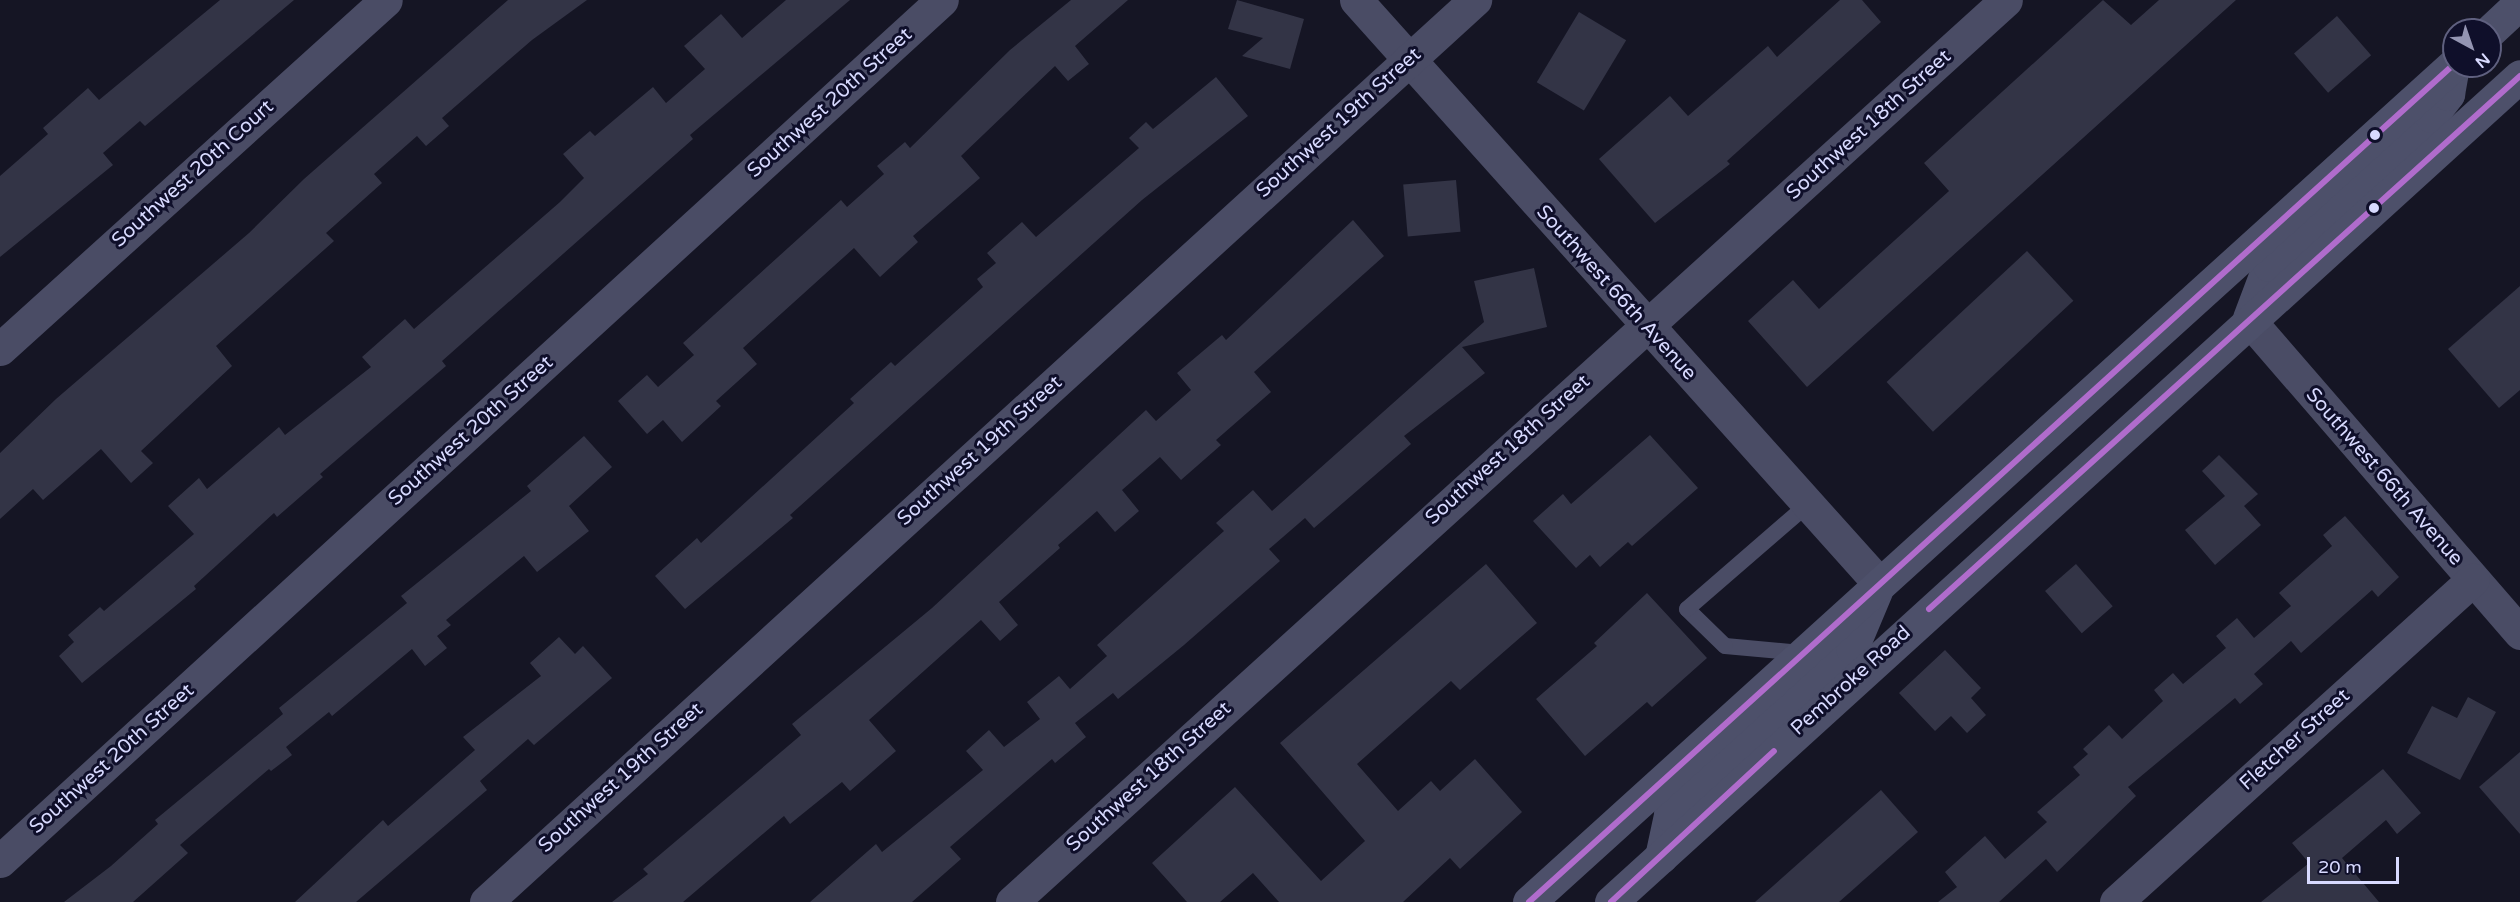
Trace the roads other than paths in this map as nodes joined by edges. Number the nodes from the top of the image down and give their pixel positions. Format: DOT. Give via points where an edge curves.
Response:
graph roads {
  1 [pos="386,0"];
  2 [pos="942,0"];
  3 [pos="1356,0"];
  4 [pos="1475,0"];
  5 [pos="2006,0"];
  6 [pos="2514,4"];
  7 [pos="2502,18"];
  8 [pos="1409,60"];
  9 [pos="2442,75"];
  10 [pos="2520,76"];
  11 [pos="2451,78"];
  12 [pos="2249,320"];
  13 [pos="1647,327"];
  14 [pos="0,349"];
  15 [pos="1807,505"];
  16 [pos="2473,579"];
  17 [pos="1879,583"];
  18 [pos="2520,633"];
  19 [pos="1802,653"];
  20 [pos="1613,826"];
  21 [pos="1660,857"];
  22 [pos="0,861"];
  23 [pos="486,902"];
  24 [pos="1012,902"];
  25 [pos="1528,902"];
  26 [pos="1558,902"];
  27 [pos="1611,902"];
  28 [pos="2116,902"];
  1 -- 14 [label="street, Southwest 20th Court"];
  2 -- 22 [label="street, Southwest 20th Street"];
  3 -- 8 [label="street, Southwest 66th Avenue"];
  4 -- 8 [label="street, Southwest 19th Street"];
  5 -- 13 [label="street, Southwest 18th Street"];
  6 -- 7 [label="main road"];
  8 -- 13 [label="street, Southwest 66th Avenue"];
  8 -- 23 [label="street, Southwest 19th Street"];
  9 -- 17 [label="main road"];
  10 -- 12 [label="main road, Pembroke Road"];
  11 -- 12 [label="main road" via="2448,94 2431,117 2269,265"];
  12 -- 16 [label="street, Southwest 66th Avenue"];
  12 -- 21 [label="main road, Pembroke Road"];
  13 -- 15 [label="street, Southwest 66th Avenue"];
  13 -- 24 [label="street, Southwest 18th Street"];
  15 -- 17 [label="street, Southwest 66th Avenue"];
  15 -- 19 [label="lane" via="1687,609 1725,646"];
  16 -- 18 [label="street, Southwest 66th Avenue"];
  16 -- 28 [label="street, Fletcher Street"];
  17 -- 19 [label="main road"];
  17 -- 21 [label="main road" via="1852,648 1670,814"];
  19 -- 20 [label="main road"];
  20 -- 25 [label="main road"];
  20 -- 26 [label="main road" via="1604,860"];
  21 -- 27 [label="main road, Pembroke Road"];
}
